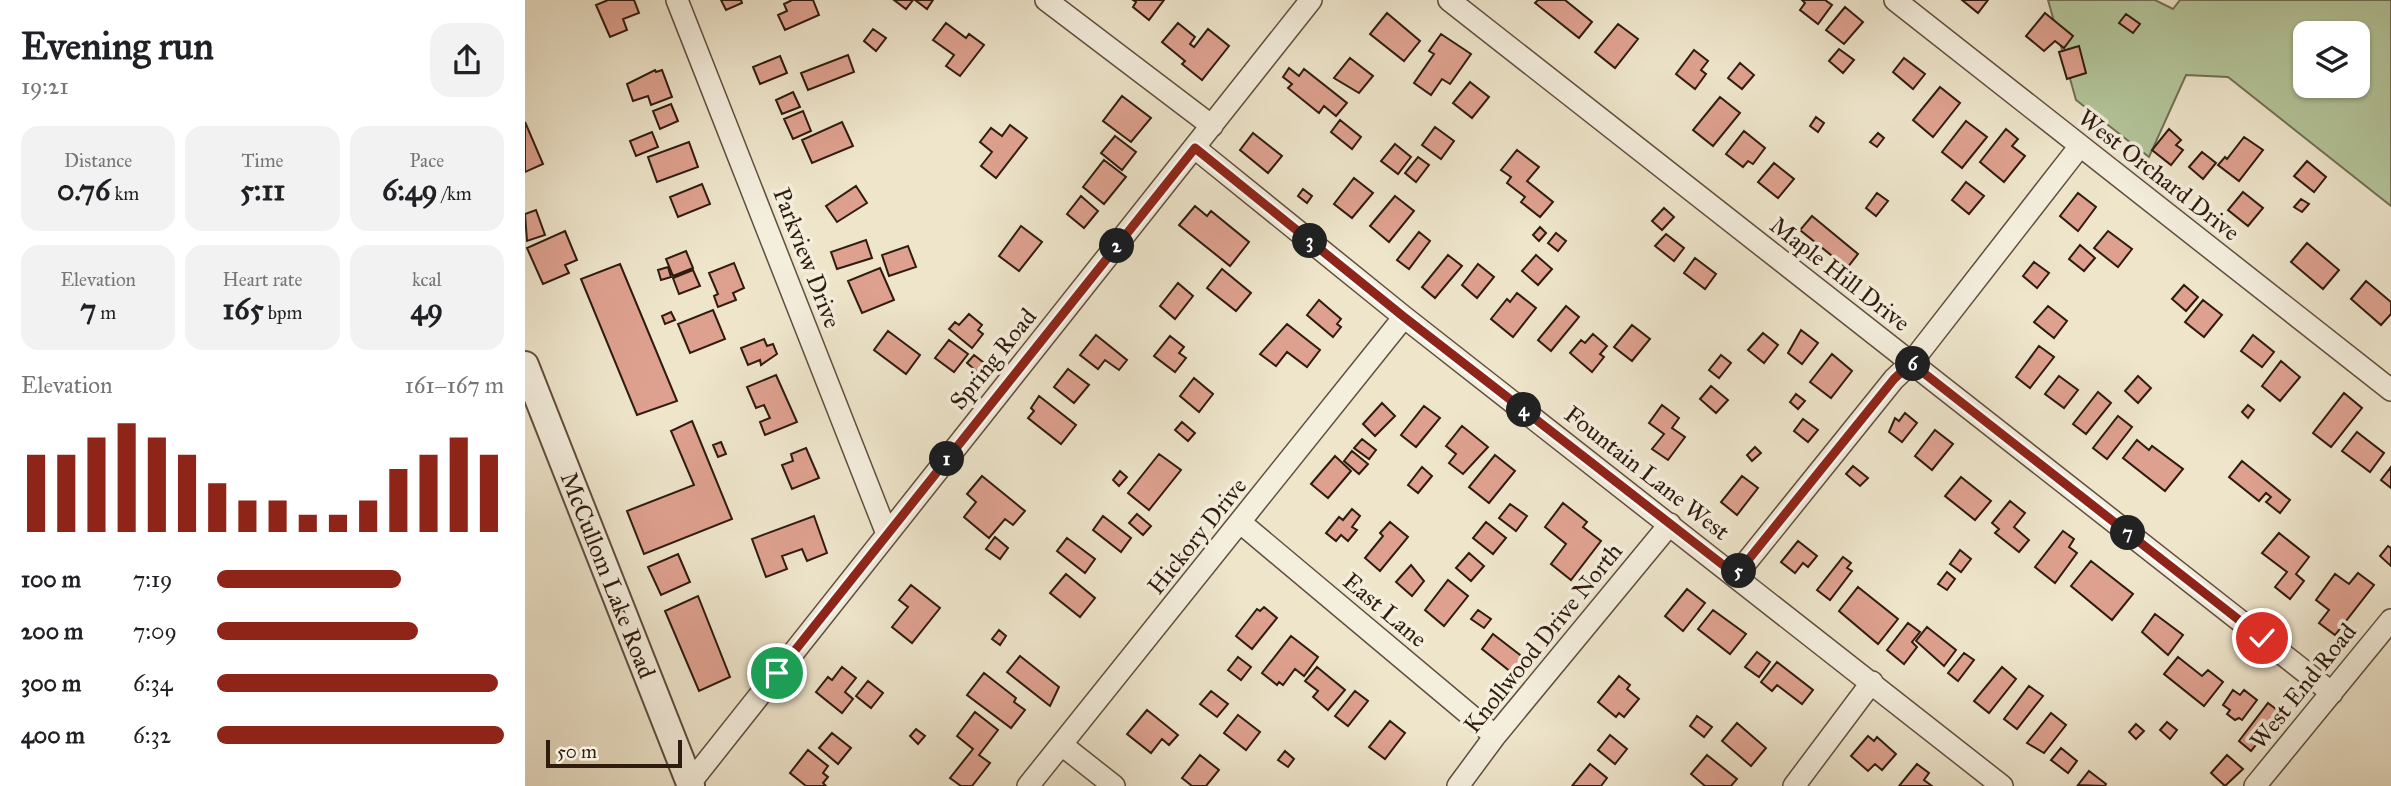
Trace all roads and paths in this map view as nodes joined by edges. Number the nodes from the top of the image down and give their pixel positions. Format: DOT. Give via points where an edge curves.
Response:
graph roads {
  1 [pos="677,0"];
  2 [pos="1046,0"];
  3 [pos="1311,0"];
  4 [pos="1449,0"];
  5 [pos="1895,0"];
  6 [pos="1212,126"];
  7 [pos="2080,146"];
  8 [pos="1195,148"];
  9 [pos="1404,317"];
  10 [pos="1911,363"];
  11 [pos="525,365"];
  12 [pos="2391,390"];
  13 [pos="1241,523"];
  14 [pos="1670,524"];
  15 [pos="887,534"];
  16 [pos="1736,575"];
  17 [pos="2391,620"];
  18 [pos="1872,681"];
  19 [pos="2332,693"];
  20 [pos="1495,736"];
  21 [pos="1062,745"];
  22 [pos="690,784"];
  23 [pos="1028,786"];
  24 [pos="1114,786"];
  25 [pos="1458,786"];
  26 [pos="1794,786"];
  27 [pos="2002,786"];
  28 [pos="2255,786"];
  1 -- 15 [label="street, Parkview Drive"];
  2 -- 6 [label="street"];
  3 -- 6 [label="street, Spring Road"];
  4 -- 10 [label="street, Maple Hill Drive"];
  5 -- 7 [label="street, West Orchard Drive"];
  6 -- 8 [label="street, Spring Road"];
  7 -- 10 [label="street"];
  7 -- 12 [label="street, West Orchard Drive"];
  8 -- 9 [label="street, Fountain Lane West"];
  8 -- 15 [label="street, Spring Road"];
  9 -- 13 [label="street, Hickory Drive"];
  9 -- 14 [label="street, Fountain Lane West"];
  10 -- 16 [label="street"];
  10 -- 19 [label="street, Maple Hill Drive"];
  11 -- 22 [label="street, McCullom Lake Road"];
  13 -- 20 [label="street, East Lane"];
  13 -- 21 [label="street, Hickory Drive"];
  14 -- 16 [label="street, Fountain Lane West"];
  14 -- 20 [label="street, Knollwood Drive North"];
  15 -- 22 [label="street, Spring Road"];
  16 -- 18 [label="street, Fountain Lane West"];
  17 -- 19 [label="street, West End Road"];
  18 -- 26 [label="street"];
  18 -- 27 [label="street, Fountain Lane West"];
  19 -- 28 [label="street, West End Road"];
  20 -- 25 [label="street, Knollwood Drive North"];
  21 -- 23 [label="street, Hickory Drive"];
  21 -- 24 [label="street"];
}
